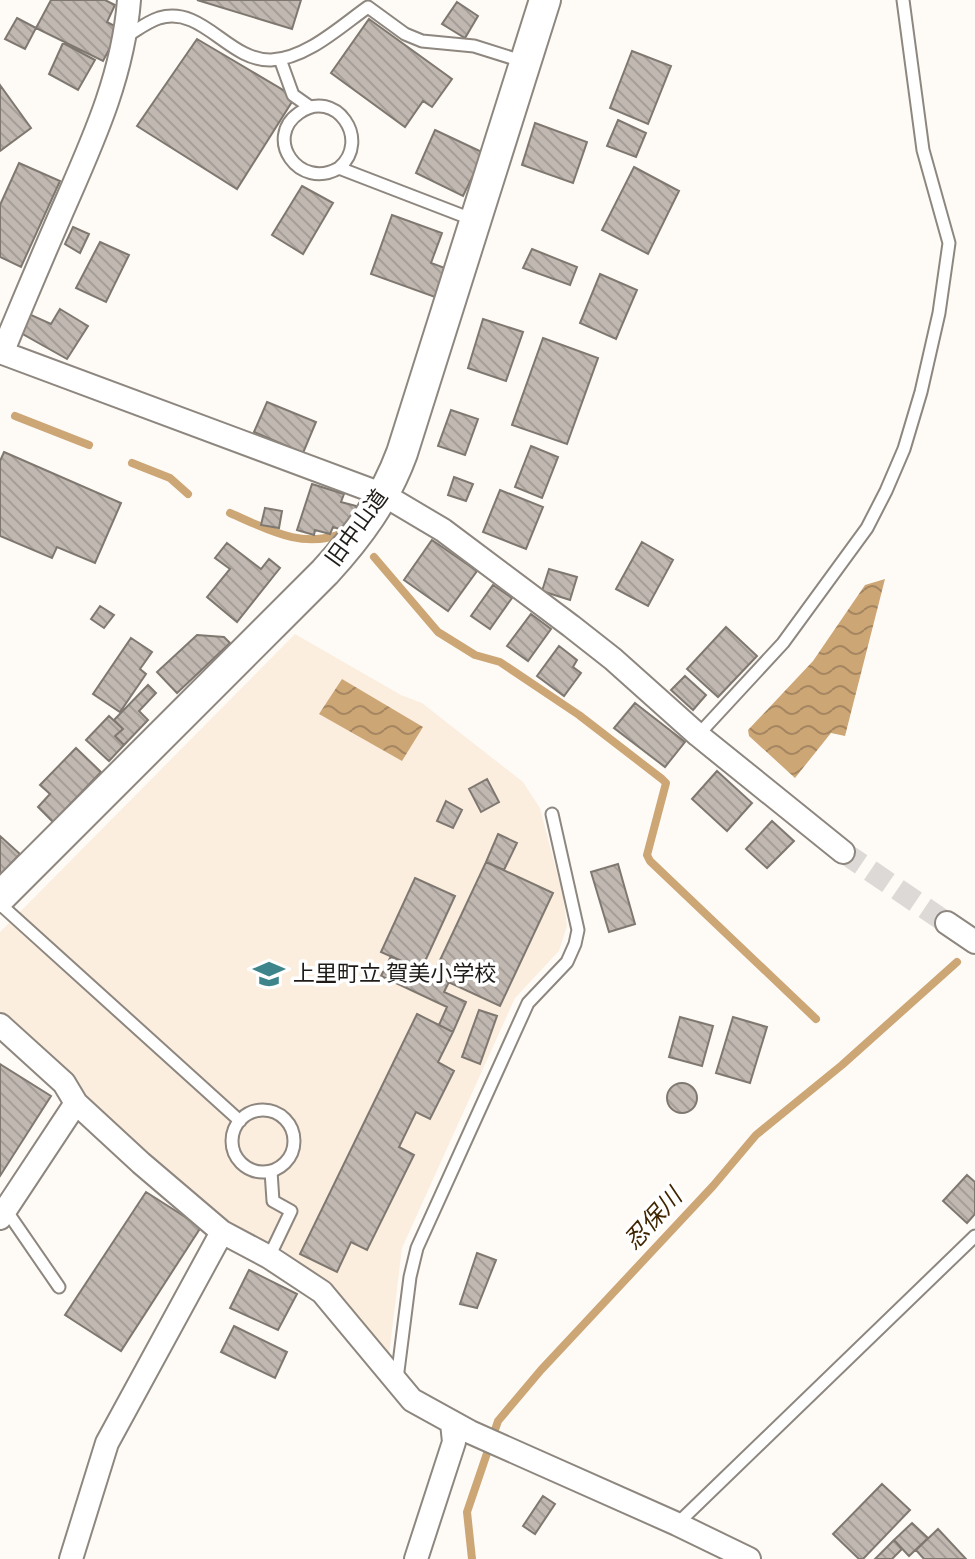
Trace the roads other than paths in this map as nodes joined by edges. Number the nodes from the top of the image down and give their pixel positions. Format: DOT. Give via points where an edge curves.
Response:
graph roads {
  1 [pos="129,0"];
  2 [pos="545,0"];
  3 [pos="903,0"];
  4 [pos="126,36"];
  5 [pos="280,59"];
  6 [pos="525,62"];
  7 [pos="310,107"];
  8 [pos="339,168"];
  9 [pos="475,221"];
  10 [pos="1,352"];
  11 [pos="384,495"];
  12 [pos="698,735"];
  13 [pos="552,814"];
  14 [pos="843,852"];
  15 [pos="0,897"];
  16 [pos="0,904"];
  17 [pos="947,923"];
  18 [pos="975,942"];
  19 [pos="0,1025"];
  20 [pos="76,1103"];
  21 [pos="240,1121"];
  22 [pos="271,1171"];
  23 [pos="3,1214"];
  24 [pos="222,1232"];
  25 [pos="975,1236"];
  26 [pos="269,1257"];
  27 [pos="59,1287"];
  28 [pos="397,1385"];
  29 [pos="452,1423"];
  30 [pos="677,1524"];
  31 [pos="71,1559"];
  32 [pos="416,1559"];
  33 [pos="749,1559"];
  1 -- 4 [label="street"];
  2 -- 6 [label="main road, 旧中山道"];
  3 -- 12 [label="lane" via="923,150 949,243 921,392 904,449 867,528 783,643"];
  4 -- 5 [label="lane" via="158,18 182,17 234,49 259,59"];
  4 -- 10 [label="street" via="95,138"];
  5 -- 6 [label="lane" via="308,48 368,7 422,41 474,46"];
  5 -- 7 [label="lane" via="288,88"];
  6 -- 9 [label="main road, 旧中山道"];
  7 -- 8 [label="lane" via="332,109 348,123 352,149"];
  7 -- 8 [label="lane" via="290,122 287,153 310,173"];
  8 -- 9 [label="lane"];
  9 -- 11 [label="main road, 旧中山道"];
  10 -- 11 [label="street"];
  11 -- 12 [label="street" via="443,530 571,626"];
  11 -- 15 [label="main road, 旧中山道" via="325,572"];
  12 -- 14 [label="street"];
  13 -- 28 [label="lane" via="578,930 575,944 567,962 528,1003 417,1248"];
  16 -- 21 [label="lane"];
  17 -- 18 [label="street"];
  19 -- 20 [label="street" via="64,1083"];
  20 -- 23 [label="street"];
  20 -- 24 [label="street"];
  21 -- 22 [label="lane" via="233,1138 236,1157 255,1171"];
  21 -- 22 [label="lane" via="263,1111 278,1114 288,1124 294,1139 290,1155"];
  22 -- 26 [label="lane" via="273,1201 291,1211"];
  23 -- 27 [label="lane"];
  24 -- 26 [label="street"];
  24 -- 31 [label="street" via="107,1443"];
  25 -- 30 [label="lane"];
  26 -- 28 [label="street" via="322,1292"];
  28 -- 29 [label="street"];
  29 -- 30 [label="street"];
  29 -- 32 [label="street" via="454,1442"];
  30 -- 33 [label="street"];
}
